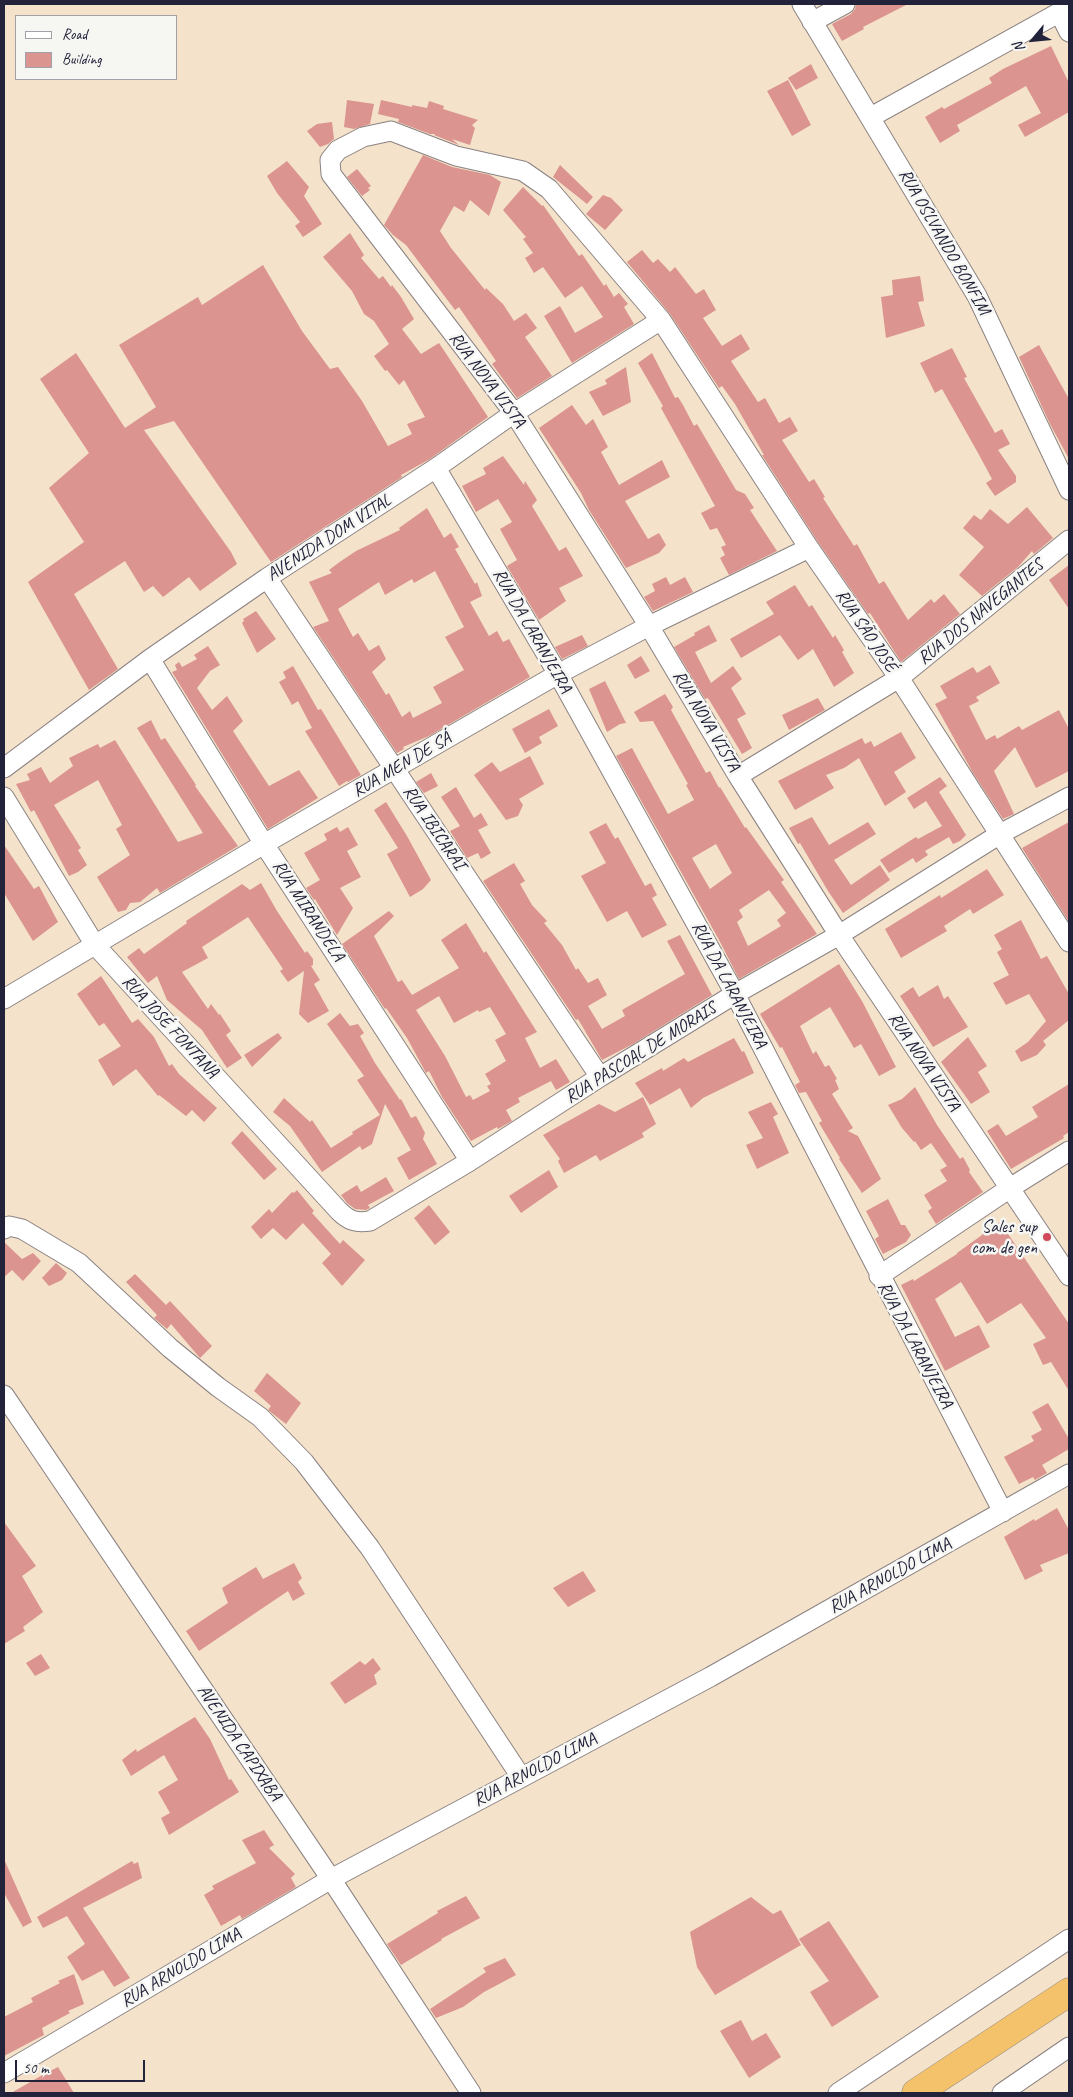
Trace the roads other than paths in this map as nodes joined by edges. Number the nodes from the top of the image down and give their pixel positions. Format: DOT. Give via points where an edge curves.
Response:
graph roads {
  1 [pos="802,4"];
  2 [pos="845,4"];
  3 [pos="1064,10"];
  4 [pos="812,22"];
  5 [pos="1069,32"];
  6 [pos="871,117"];
  7 [pos="331,174"];
  8 [pos="661,320"];
  9 [pos="514,413"];
  10 [pos="436,468"];
  11 [pos="1069,490"];
  12 [pos="1069,540"];
  13 [pos="809,548"];
  14 [pos="266,578"];
  15 [pos="649,626"];
  16 [pos="150,659"];
  17 [pos="558,674"];
  18 [pos="899,678"];
  19 [pos="4,767"];
  20 [pos="395,769"];
  21 [pos="738,776"];
  22 [pos="4,797"];
  23 [pos="1069,797"];
  24 [pos="1000,834"];
  25 [pos="264,844"];
  26 [pos="840,935"];
  27 [pos="1069,942"];
  28 [pos="95,945"];
  29 [pos="735,994"];
  30 [pos="4,1000"];
  31 [pos="600,1077"];
  32 [pos="1069,1151"];
  33 [pos="470,1161"];
  34 [pos="1010,1188"];
  35 [pos="370,1221"];
  36 [pos="4,1229"];
  37 [pos="879,1276"];
  38 [pos="1069,1276"];
  39 [pos="4,1395"];
  40 [pos="1069,1474"];
  41 [pos="1003,1512"];
  42 [pos="521,1777"];
  43 [pos="331,1879"];
  44 [pos="1069,1939"];
  45 [pos="1069,1992"];
  46 [pos="1069,2047"];
  47 [pos="4,2073"];
  48 [pos="471,2093"];
  49 [pos="838,2093"];
  50 [pos="916,2093"];
  51 [pos="1002,2093"];
  1 -- 4 [label="street, RUA OSLVANDO BONFIM"];
  2 -- 4 [label="street"];
  3 -- 5 [label="street"];
  3 -- 6 [label="street"];
  4 -- 6 [label="street, RUA OSLVANDO BONFIM"];
  6 -- 11 [label="street, RUA OSLVANDO BONFIM" via="977,296"];
  7 -- 8 [label="street, RUA SÃO JOSÉ" via="330,160 338,150 363,136 391,131 456,156 523,171 549,189"];
  7 -- 9 [label="street, RUA NOVA VISTA"];
  8 -- 9 [label="street, AVENIDA DOM VITAL"];
  8 -- 13 [label="street, RUA SÃO JOSÉ"];
  9 -- 10 [label="street, AVENIDA DOM VITAL"];
  9 -- 15 [label="street, RUA NOVA VISTA"];
  10 -- 14 [label="street, AVENIDA DOM VITAL"];
  10 -- 17 [label="street, RUA DA LARANJEIRA"];
  12 -- 18 [label="street, RUA DOS NAVEGANTES"];
  13 -- 15 [label="street, RUA MEN DE SÁ"];
  13 -- 18 [label="street, RUA SÃO JOSÉ"];
  14 -- 16 [label="street, AVENIDA DOM VITAL"];
  14 -- 20 [label="street, RUA IBICARAI"];
  15 -- 17 [label="street, RUA MEN DE SÁ"];
  15 -- 21 [label="street, RUA NOVA VISTA"];
  16 -- 19 [label="street, AVENIDA DOM VITAL"];
  16 -- 25 [label="street, RUA MIRANDELA"];
  17 -- 20 [label="street, RUA MEN DE SÁ"];
  17 -- 29 [label="street, RUA DA LARANJEIRA"];
  18 -- 21 [label="street, RUA DOS NAVEGANTES"];
  18 -- 24 [label="street, RUA SÃO JOSÉ"];
  20 -- 25 [label="street, RUA MEN DE SÁ"];
  20 -- 31 [label="street, RUA IBICARAI"];
  21 -- 26 [label="street, RUA NOVA VISTA"];
  22 -- 28 [label="street, RUA JOSÉ FONTANA"];
  23 -- 24 [label="street, RUA PASCOAL DE MORAIS"];
  24 -- 26 [label="street, RUA PASCOAL DE MORAIS"];
  24 -- 27 [label="street, RUA SÃO JOSÉ"];
  25 -- 28 [label="street, RUA MEN DE SÁ"];
  25 -- 33 [label="street, RUA MIRANDELA"];
  26 -- 29 [label="street, RUA PASCOAL DE MORAIS"];
  26 -- 34 [label="street, RUA NOVA VISTA"];
  28 -- 30 [label="street, RUA MEN DE SÁ"];
  28 -- 35 [label="street, RUA JOSÉ FONTANA" via="346,1218 358,1223"];
  29 -- 31 [label="street, RUA PASCOAL DE MORAIS"];
  29 -- 37 [label="street, RUA DA LARANJEIRA"];
  31 -- 33 [label="street, RUA PASCOAL DE MORAIS"];
  32 -- 34 [label="street"];
  33 -- 35 [label="street, RUA PASCOAL DE MORAIS"];
  34 -- 37 [label="street"];
  34 -- 38 [label="street, RUA NOVA VISTA"];
  36 -- 42 [label="street" via="9,1226 22,1229 80,1264 170,1348 260,1417 304,1462 370,1548"];
  37 -- 41 [label="street, RUA DA LARANJEIRA"];
  39 -- 43 [label="street, AVENIDA CAPIXABA"];
  40 -- 41 [label="street, RUA ARNOLDO LIMA"];
  41 -- 42 [label="street, RUA ARNOLDO LIMA" via="710,1677"];
  42 -- 43 [label="street, RUA ARNOLDO LIMA"];
  43 -- 47 [label="street, RUA ARNOLDO LIMA"];
  43 -- 48 [label="street, AVENIDA CAPIXABA"];
  44 -- 49 [label="street"];
  45 -- 50 [label="highway"];
  46 -- 51 [label="street"];
}
